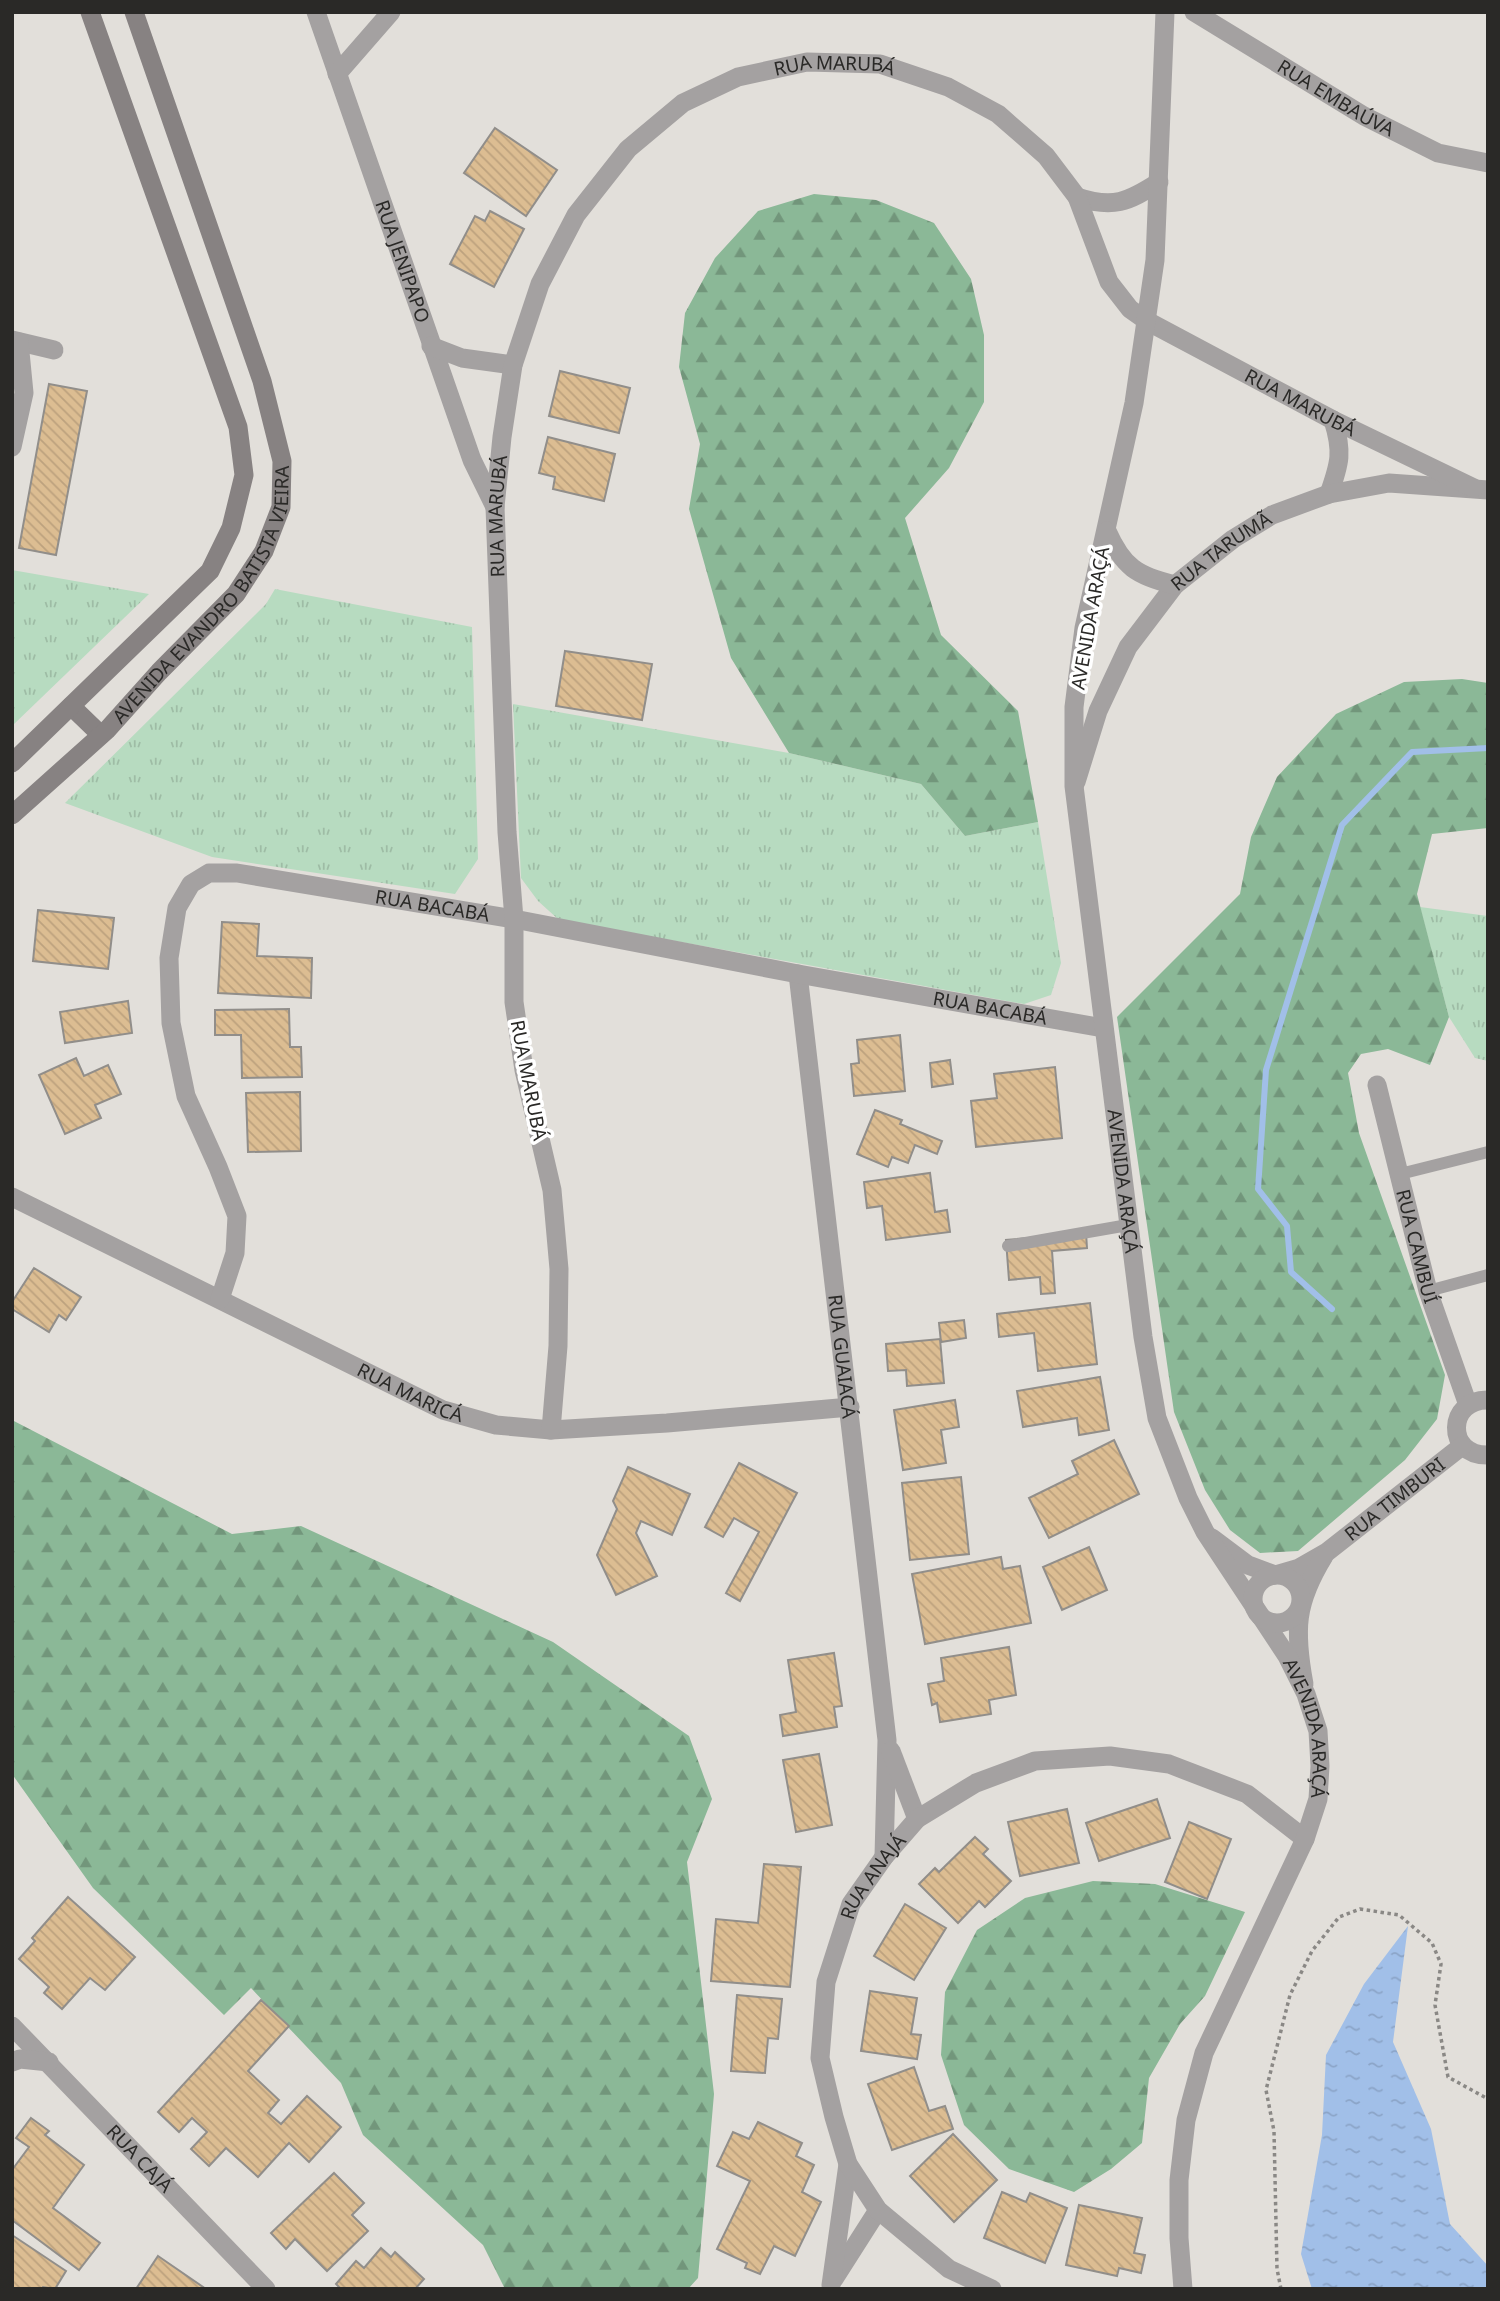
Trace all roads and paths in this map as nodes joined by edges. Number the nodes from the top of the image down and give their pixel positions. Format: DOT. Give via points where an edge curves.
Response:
graph roads {
  1 [pos="90,12"];
  2 [pos="134,12"];
  3 [pos="316,12"];
  4 [pos="391,12"];
  5 [pos="1165,12"];
  6 [pos="1194,12"];
  7 [pos="337,74"];
  8 [pos="1488,163"];
  9 [pos="1159,182"];
  10 [pos="1077,197"];
  11 [pos="1147,321"];
  12 [pos="15,341"];
  13 [pos="431,346"];
  14 [pos="54,350"];
  15 [pos="513,365"];
  16 [pos="1333,420"];
  17 [pos="12,447"];
  18 [pos="1481,489"];
  19 [pos="1329,494"];
  20 [pos="495,507"];
  21 [pos="1107,531"];
  22 [pos="1175,585"];
  23 [pos="71,706"];
  24 [pos="101,735"];
  25 [pos="12,763"];
  26 [pos="1074,786"];
  27 [pos="12,815"];
  28 [pos="514,919"];
  29 [pos="798,974"];
  30 [pos="1103,1028"];
  31 [pos="1377,1086"];
  32 [pos="1488,1152"];
  33 [pos="1400,1174"];
  34 [pos="12,1197"];
  35 [pos="1128,1225"];
  36 [pos="1008,1246"];
  37 [pos="1488,1275"];
  38 [pos="1429,1291"];
  39 [pos="220,1299"];
  40 [pos="1488,1400"];
  41 [pos="1468,1405"];
  42 [pos="850,1407"];
  43 [pos="551,1430"];
  44 [pos="1462,1446"];
  45 [pos="1488,1455"];
  46 [pos="1205,1532"];
  47 [pos="1327,1552"];
  48 [pos="1275,1576"];
  49 [pos="1299,1608"];
  50 [pos="1256,1612"];
  51 [pos="1306,1694"];
  52 [pos="887,1740"];
  53 [pos="917,1819"];
  54 [pos="1305,1839"];
  55 [pos="884,1857"];
  56 [pos="12,2026"];
  57 [pos="12,2062"];
  58 [pos="49,2062"];
  59 [pos="1488,2099"];
  60 [pos="848,2164"];
  61 [pos="878,2210"];
  62 [pos="830,2287"];
  63 [pos="266,2289"];
  64 [pos="992,2289"];
  65 [pos="1183,2289"];
  66 [pos="1281,2289"];
  1 -- 23 [label="main road, AVENIDA EVANDRO BATISTA VIEIRA" via="238,427 244,475 231,528 210,571"];
  2 -- 24 [label="main road, AVENIDA EVANDRO BATISTA VIEIRA" via="262,381 282,461 281,506 264,551 236,594"];
  3 -- 7 [label="street, RUA JENIPAPO"];
  4 -- 7 [label="street"];
  5 -- 9 [label="street, AVENIDA ARAÇÁ"];
  6 -- 8 [label="street, RUA EMBAÚVA" via="1364,116 1438,153"];
  7 -- 13 [label="street, RUA JENIPAPO"];
  9 -- 10 [label="street" via="1118,204 1097,204"];
  9 -- 11 [label="street, AVENIDA ARAÇÁ"];
  10 -- 11 [label="street, RUA MARUBÁ" via="1109,282 1130,309"];
  10 -- 15 [label="street, RUA MARUBÁ" via="1046,156 1008,122 948,87 880,64 807,62 738,77 683,103 628,149 576,215 540,284"];
  11 -- 16 [label="street, RUA MARUBÁ"];
  11 -- 21 [label="street, AVENIDA ARAÇÁ" via="1135,403"];
  12 -- 14 [label="street"];
  12 -- 17 [label="street" via="24,393"];
  13 -- 15 [label="street" via="462,358"];
  13 -- 20 [label="street, RUA JENIPAPO" via="472,460"];
  15 -- 20 [label="street, RUA MARUBÁ"];
  16 -- 18 [label="street, RUA MARUBÁ"];
  16 -- 19 [label="street" via="1341,444"];
  18 -- 19 [label="street, RUA TARUMÃ" via="1389,483"];
  19 -- 22 [label="street, RUA TARUMÃ" via="1272,515"];
  20 -- 28 [label="street, RUA MARUBÁ"];
  21 -- 22 [label="street" via="1130,568"];
  21 -- 26 [label="street, AVENIDA ARAÇÁ" via="1084,628 1074,707"];
  22 -- 26 [label="street, RUA TARUMÃ" via="1128,647 1098,711"];
  23 -- 24 [label="main road"];
  23 -- 25 [label="main road, AVENIDA EVANDRO BATISTA VIEIRA"];
  24 -- 27 [label="main road, AVENIDA EVANDRO BATISTA VIEIRA"];
  26 -- 30 [label="street, AVENIDA ARAÇÁ"];
  28 -- 29 [label="street, RUA BACABÁ"];
  28 -- 39 [label="street, RUA BACABÁ" via="237,873 209,873 191,884 177,908 169,958 171,1023 186,1096 237,1216 235,1253"];
  28 -- 43 [label="street, RUA MARUBÁ" via="514,1002 552,1190 559,1269"];
  29 -- 30 [label="street, RUA BACABÁ"];
  29 -- 42 [label="street, RUA GUAIACÁ"];
  30 -- 35 [label="street, AVENIDA ARAÇÁ"];
  31 -- 33 [label="street, RUA CAMBUÍ"];
  32 -- 33 [label="lane"];
  33 -- 38 [label="street, RUA CAMBUÍ"];
  34 -- 39 [label="street, RUA MARICÁ"];
  35 -- 36 [label="lane"];
  35 -- 46 [label="street, AVENIDA ARAÇÁ" via="1157,1418"];
  37 -- 38 [label="lane"];
  38 -- 41 [label="street, RUA CAMBUÍ"];
  39 -- 43 [label="street, RUA MARICÁ" via="443,1410 496,1425"];
  40 -- 41 [label="street"];
  41 -- 44 [label="street" via="1457,1420"];
  42 -- 43 [label="street, RUA MARICÁ"];
  42 -- 52 [label="street, RUA GUAIACÁ"];
  44 -- 45 [label="street" via="1477,1455"];
  44 -- 47 [label="street, RUA TIMBURI"];
  46 -- 48 [label="street" via="1248,1565"];
  46 -- 50 [label="street, AVENIDA ARAÇÁ"];
  47 -- 48 [label="street, RUA TIMBURI"];
  47 -- 49 [label="street, RUA TIMBURI" via="1308,1581"];
  48 -- 49 [label="street" via="1296,1585"];
  48 -- 50 [label="street" via="1267,1577 1255,1589"];
  49 -- 50 [label="street" via="1290,1619 1275,1623"];
  49 -- 51 [label="street, RUA TIMBURI" via="1298,1655"];
  50 -- 51 [label="street, AVENIDA ARAÇÁ" via="1287,1656"];
  51 -- 54 [label="street, AVENIDA ARAÇÁ" via="1318,1731 1320,1766 1318,1799"];
  52 -- 53 [label="street, RUA GUAIACÁ"];
  52 -- 55 [label="street, RUA GUAIACÁ"];
  53 -- 54 [label="street, RUA ANAJÁ" via="976,1783 1035,1761 1110,1756 1170,1764 1247,1794"];
  53 -- 55 [label="street, RUA ANAJÁ"];
  54 -- 65 [label="street, AVENIDA ARAÇÁ" via="1200,2067 1186,2120 1179,2180"];
  55 -- 60 [label="street, RUA ANAJÁ" via="851,1904 826,1982 820,2058"];
  56 -- 58 [label="street, RUA CAJÁ"];
  57 -- 58 [label="street"];
  58 -- 63 [label="street, RUA CAJÁ"];
  59 -- 66 [label="path" via="1448,2077 1435,2005 1441,1964 1432,1942 1399,1915 1360,1909 1339,1917 1312,1951 1290,1996 1266,2090 1273,2131"];
  60 -- 61 [label="street, RUA ANAJÁ"];
  60 -- 62 [label="street"];
  61 -- 62 [label="street"];
  61 -- 64 [label="street, RUA ANAJÁ" via="949,2269"];
}
